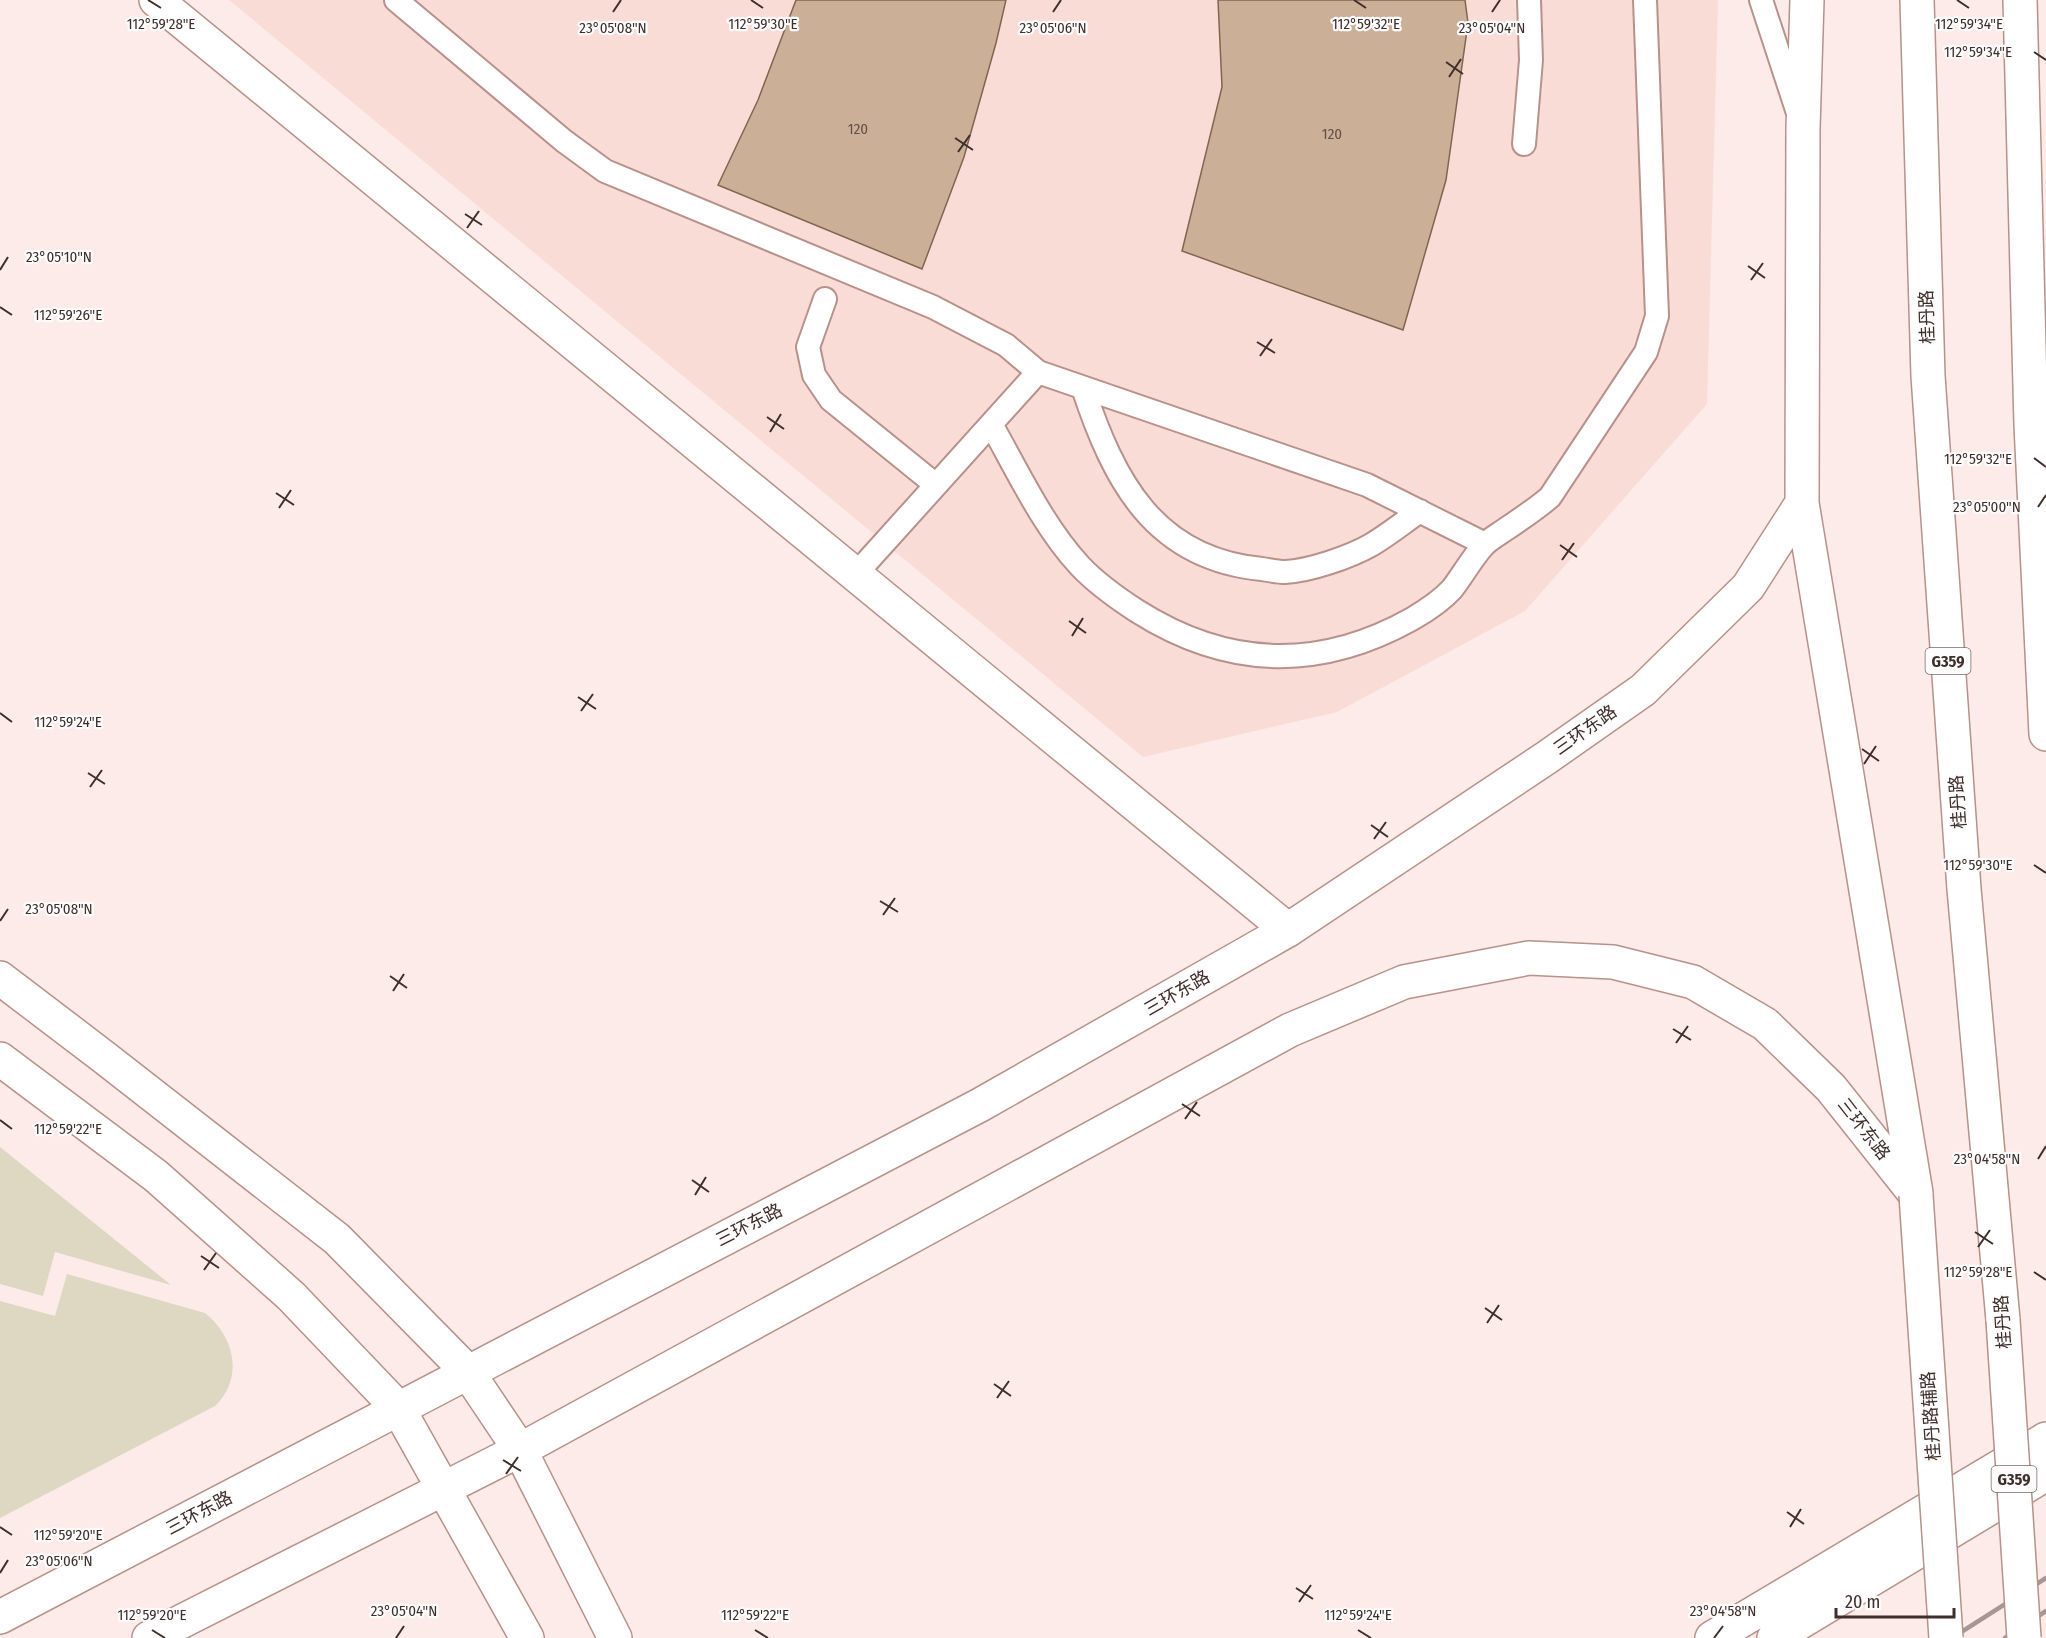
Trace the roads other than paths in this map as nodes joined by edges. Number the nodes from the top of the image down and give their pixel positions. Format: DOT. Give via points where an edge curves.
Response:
graph roads {
  1 [pos="156,0"];
  2 [pos="396,0"];
  3 [pos="1529,0"];
  4 [pos="1645,0"];
  5 [pos="1761,0"];
  6 [pos="1807,0"];
  7 [pos="1917,0"];
  8 [pos="2020,0"];
  9 [pos="1803,128"];
  10 [pos="1524,144"];
  11 [pos="825,299"];
  12 [pos="1038,372"];
  13 [pos="1083,388"];
  14 [pos="991,424"];
  15 [pos="936,485"];
  16 [pos="1802,503"];
  17 [pos="1420,511"];
  18 [pos="1485,544"];
  19 [pos="855,574"];
  20 [pos="2046,734"];
  21 [pos="1288,930"];
  22 [pos="0,978"];
  23 [pos="0,1059"];
  24 [pos="1916,1195"];
  25 [pos="467,1371"];
  26 [pos="398,1408"];
  27 [pos="2046,1439"];
  28 [pos="520,1450"];
  29 [pos="2046,1474"];
  30 [pos="444,1487"];
  31 [pos="0,1617"];
  32 [pos="149,1638"];
  33 [pos="527,1638"];
  34 [pos="615,1638"];
  35 [pos="1712,1638"];
  36 [pos="1774,1638"];
  37 [pos="1946,1638"];
  38 [pos="2024,1638"];
  1 -- 19 [label="main road"];
  2 -- 12 [label="lane" via="605,171 933,308 1006,345"];
  3 -- 10 [label="lane" via="1531,60"];
  4 -- 18 [label="lane" via="1657,316 1646,352 1550,497"];
  5 -- 9 [label="lane"];
  6 -- 9 [label="main road, 桂丹路辅路"];
  7 -- 38 [label="main road, 桂丹路 / G359, bridge" via="1930,400 1964,889 2003,1320"];
  8 -- 20 [label="main road" via="2031,425"];
  9 -- 16 [label="main road, 桂丹路辅路"];
  11 -- 15 [label="lane" via="808,346 814,375 831,400"];
  12 -- 13 [label="lane"];
  12 -- 14 [label="lane"];
  13 -- 17 [label="lane" via="1367,485"];
  13 -- 17 [label="lane" via="1098,432 1131,494 1154,522 1180,544 1214,561 1285,572 1331,562 1370,546"];
  14 -- 15 [label="lane"];
  14 -- 18 [label="lane" via="1057,538 1081,567 1113,596 1149,619 1188,639 1230,652 1271,657 1362,643 1413,618 1450,591"];
  15 -- 19 [label="lane"];
  16 -- 21 [label="main road, 三环东路" via="1748,587 1642,690"];
  16 -- 24 [label="main road, 桂丹路辅路"];
  17 -- 18 [label="lane"];
  19 -- 21 [label="main road"];
  21 -- 25 [label="main road, 三环东路" via="980,1105"];
  22 -- 25 [label="main road" via="337,1239"];
  23 -- 26 [label="main road" via="156,1176 291,1296"];
  24 -- 28 [label="main road, 三环东路" via="1831,1088 1765,1024 1693,982 1613,962 1529,958 1404,982 1290,1030"];
  24 -- 37 [label="main road, 桂丹路辅路, bridge"];
  25 -- 26 [label="main road, 三环东路"];
  25 -- 28 [label="main road"];
  26 -- 30 [label="main road"];
  26 -- 31 [label="main road, 三环东路"];
  27 -- 35 [label="main road"];
  28 -- 30 [label="main road, 三环东路"];
  28 -- 34 [label="main road"];
  29 -- 36 [label="main road"];
  30 -- 32 [label="main road, 三环东路"];
  30 -- 33 [label="main road"];
}
